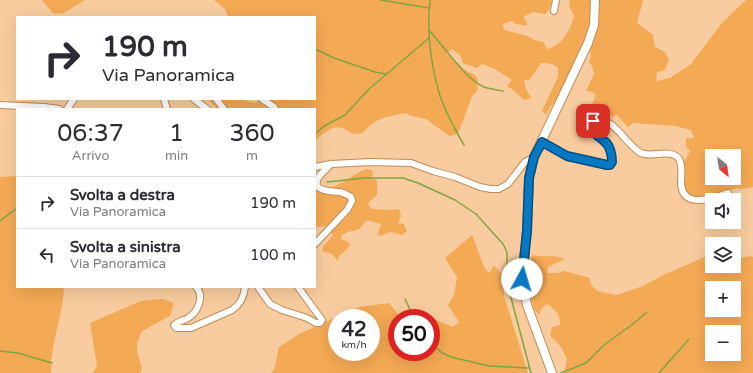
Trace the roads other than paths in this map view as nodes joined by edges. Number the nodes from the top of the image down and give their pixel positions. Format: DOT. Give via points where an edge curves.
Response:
graph roads {
  1 [pos="556,0"];
  2 [pos="595,0"];
  3 [pos="554,10"];
  4 [pos="195,100"];
  5 [pos="217,100"];
  6 [pos="264,100"];
  7 [pos="0,105"];
  8 [pos="52,108"];
  9 [pos="206,108"];
  10 [pos="223,108"];
  11 [pos="274,108"];
  12 [pos="542,142"];
  13 [pos="534,157"];
  14 [pos="330,164"];
  15 [pos="316,167"];
  16 [pos="728,192"];
  17 [pos="316,243"];
  18 [pos="197,288"];
  19 [pos="245,288"];
  20 [pos="259,288"];
  21 [pos="299,288"];
  22 [pos="552,373"];
  1 -- 3 [label="street"];
  2 -- 12 [label="main road" via="594,25 588,42"];
  4 -- 9 [label="street"];
  5 -- 10 [label="street"];
  6 -- 11 [label="street"];
  7 -- 8 [label="street"];
  12 -- 13 [label="main road"];
  12 -- 16 [label="street" via="567,156 610,165 612,158 608,146 592,131 591,126 595,119 599,118 619,131 642,154 674,155 680,163 681,184 686,196 705,200"];
  13 -- 14 [label="street" via="525,162 508,184 499,189 480,187 411,163"];
  13 -- 22 [label="main road" via="529,178 522,279 527,306"];
  14 -- 15 [label="street"];
  14 -- 17 [label="street" via="318,179 318,187 323,191 341,192 352,200 347,210"];
  18 -- 19 [label="street" via="201,297 195,313 178,321 174,325 176,328 191,328 232,310 244,296"];
  20 -- 21 [label="street" via="270,304 320,323 322,320"];
}
